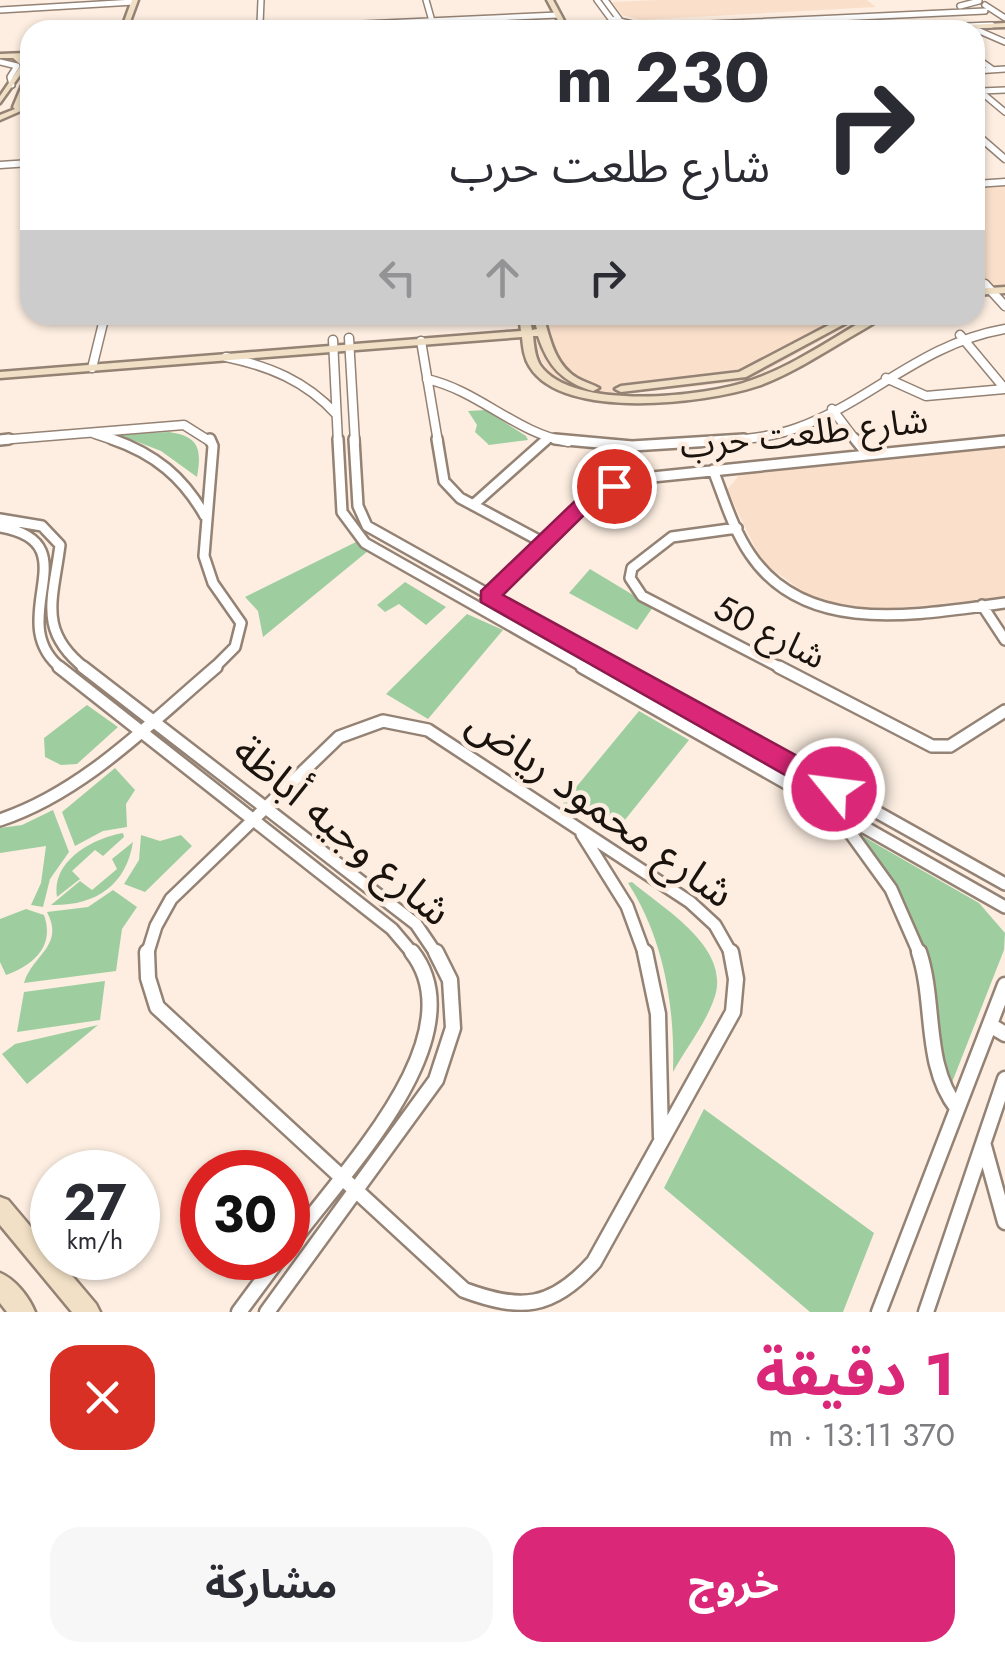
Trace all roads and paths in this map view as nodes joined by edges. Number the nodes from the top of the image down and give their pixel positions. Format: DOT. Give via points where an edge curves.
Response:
graph roads {
  1 [pos="60,0"];
  2 [pos="426,0"];
  3 [pos="541,0"];
  4 [pos="550,0"];
  5 [pos="605,0"];
  6 [pos="974,1"];
  7 [pos="134,3"];
  8 [pos="56,8"];
  9 [pos="0,10"];
  10 [pos="985,10"];
  11 [pos="840,14"];
  12 [pos="554,15"];
  13 [pos="432,20"];
  14 [pos="555,20"];
  15 [pos="558,20"];
  16 [pos="624,20"];
  17 [pos="738,20"];
  18 [pos="1002,30"];
  19 [pos="0,59"];
  20 [pos="985,65"];
  21 [pos="1005,69"];
  22 [pos="985,70"];
  23 [pos="992,70"];
  24 [pos="20,73"];
  25 [pos="12,85"];
  26 [pos="985,96"];
  27 [pos="0,103"];
  28 [pos="1005,112"];
  29 [pos="12,113"];
  30 [pos="2,131"];
  31 [pos="985,142"];
  32 [pos="995,150"];
  33 [pos="1005,150"];
  34 [pos="1005,160"];
  35 [pos="985,288"];
  36 [pos="1005,306"];
  37 [pos="102,325"];
  38 [pos="523,325"];
  39 [pos="526,325"];
  40 [pos="541,325"];
  41 [pos="837,325"];
  42 [pos="862,325"];
  43 [pos="1005,329"];
  44 [pos="509,330"];
  45 [pos="960,335"];
  46 [pos="421,341"];
  47 [pos="349,343"];
  48 [pos="333,344"];
  49 [pos="798,346"];
  50 [pos="812,353"];
  51 [pos="226,357"];
  52 [pos="777,357"];
  53 [pos="93,363"];
  54 [pos="0,366"];
  55 [pos="789,366"];
  56 [pos="0,375"];
  57 [pos="886,378"];
  58 [pos="426,379"];
  59 [pos="1005,389"];
  60 [pos="832,409"];
  61 [pos="336,414"];
  62 [pos="90,432"];
  63 [pos="548,438"];
  64 [pos="0,440"];
  65 [pos="1005,441"];
  66 [pos="867,454"];
  67 [pos="713,470"];
  68 [pos="473,506"];
  69 [pos="206,518"];
  70 [pos="0,519"];
  71 [pos="0,527"];
  72 [pos="737,528"];
  73 [pos="544,543"];
  74 [pos="488,596"];
  75 [pos="1005,603"];
  76 [pos="982,606"];
  77 [pos="478,607"];
  78 [pos="1005,640"];
  79 [pos="1005,711"];
  80 [pos="151,719"];
  81 [pos="139,729"];
  82 [pos="266,808"];
  83 [pos="832,809"];
  84 [pos="0,820"];
  85 [pos="253,820"];
  86 [pos="577,828"];
  87 [pos="1005,884"];
  88 [pos="1005,907"];
  89 [pos="1005,985"];
  90 [pos="990,1025"];
  91 [pos="1005,1034"];
  92 [pos="1005,1079"];
  93 [pos="958,1108"];
  94 [pos="660,1143"];
  95 [pos="983,1143"];
  96 [pos="340,1177"];
  97 [pos="356,1191"];
  98 [pos="0,1208"];
  99 [pos="310,1217"];
  100 [pos="1005,1222"];
  101 [pos="263,1280"];
  102 [pos="0,1284"];
  103 [pos="23,1312"];
  104 [pos="88,1312"];
  105 [pos="239,1312"];
  106 [pos="267,1312"];
  107 [pos="879,1312"];
  108 [pos="926,1312"];
  1 -- 8 [label="street"];
  2 -- 13 [label="street"];
  3 -- 12 [label="street"];
  4 -- 12 [label="street"];
  5 -- 16 [label="street"];
  6 -- 10 [label="street"];
  6 -- 11 [label="street"];
  6 -- 18 [label="street"];
  7 -- 8 [label="street"];
  8 -- 9 [label="street"];
  10 -- 11 [label="street"];
  10 -- 18 [label="street"];
  11 -- 17 [label="street"];
  12 -- 13 [label="street"];
  12 -- 14 [label="street"];
  12 -- 15 [label="street"];
  19 -- 25 [label="street" via="16,64"];
  20 -- 23 [label="street"];
  21 -- 23 [label="street"];
  22 -- 23 [label="street"];
  24 -- 25 [label="street"];
  25 -- 27 [label="street"];
  26 -- 28 [label="street"];
  27 -- 29 [label="street"];
  29 -- 30 [label="street"];
  31 -- 32 [label="street"];
  32 -- 33 [label="street"];
  32 -- 34 [label="street"];
  35 -- 36 [label="street"];
  37 -- 53 [label="street"];
  38 -- 44 [label="street"];
  39 -- 55 [label="street" via="533,361 545,378 598,398 730,390"];
  40 -- 52 [label="street" via="560,373 596,388 715,381"];
  41 -- 49 [label="street"];
  42 -- 50 [label="street"];
  43 -- 45 [label="street"];
  44 -- 46 [label="street"];
  44 -- 47 [label="street"];
  45 -- 57 [label="street"];
  45 -- 59 [label="street"];
  46 -- 47 [label="street"];
  46 -- 58 [label="street"];
  47 -- 48 [label="street"];
  47 -- 74 [label="street" via="360,516 377,534"];
  48 -- 51 [label="street"];
  48 -- 53 [label="street"];
  48 -- 61 [label="street"];
  49 -- 50 [label="street"];
  49 -- 52 [label="street"];
  50 -- 55 [label="street"];
  51 -- 53 [label="street"];
  51 -- 61 [label="street" via="291,377"];
  52 -- 55 [label="street"];
  53 -- 54 [label="street"];
  53 -- 56 [label="street"];
  57 -- 59 [label="street" via="926,396"];
  57 -- 60 [label="street"];
  58 -- 63 [label="street" via="458,387"];
  58 -- 68 [label="street" via="440,470 451,490"];
  60 -- 63 [label="street" via="768,435 630,447"];
  60 -- 66 [label="street"];
  61 -- 77 [label="street" via="342,512 354,534"];
  62 -- 64 [label="street"];
  62 -- 69 [label="street" via="135,446 172,468"];
  62 -- 69 [label="street" via="184,425 208,436 213,446"];
  63 -- 68 [label="street"];
  65 -- 66 [label="street, شارع طلعت حرب"];
  66 -- 67 [label="street, شارع طلعت حرب"];
  67 -- 72 [label="street"];
  67 -- 73 [label="street, شارع طلعت حرب" via="614,486 582,505"];
  68 -- 73 [label="street"];
  69 -- 80 [label="street" via="207,570 238,612 240,634 226,658"];
  70 -- 80 [label="street, شارع وجيه أباظة" via="35,522 56,538 62,552 50,614 58,644"];
  71 -- 81 [label="street, شارع وجيه أباظة" via="29,532 47,552 33,622 42,650"];
  72 -- 76 [label="street" via="769,577 818,605 876,616"];
  72 -- 79 [label="street, شارع 50" via="662,541 632,568 634,588 932,746 950,746"];
  73 -- 74 [label="street, شارع طلعت حرب"];
  74 -- 77 [label="street, شارع طلعت حرب"];
  74 -- 87 [label="street"];
  75 -- 76 [label="street"];
  76 -- 78 [label="street"];
  77 -- 83 [label="street"];
  80 -- 81 [label="street"];
  80 -- 82 [label="street, شارع وجيه أباظة"];
  81 -- 84 [label="street" via="51,801"];
  81 -- 85 [label="street, شارع وجيه أباظة"];
  82 -- 85 [label="street, شارع محمود رياض"];
  82 -- 86 [label="street, شارع محمود رياض" via="340,737 398,720 428,730"];
  82 -- 97 [label="street, شارع وجيه أباظة" via="416,924 450,980 454,1028 436,1080"];
  83 -- 88 [label="street"];
  83 -- 93 [label="street" via="888,882 910,926 932,1006 938,1075"];
  85 -- 96 [label="street, شارع وجيه أباظة" via="392,929 426,979 431,1024 419,1070"];
  85 -- 96 [label="street, شارع محمود رياض" via="154,924 146,981 157,1007"];
  86 -- 94 [label="street" via="625,897 656,983 663,1032"];
  86 -- 94 [label="street, شارع محمود رياض" via="711,917 736,962 733,1012"];
  89 -- 90 [label="street"];
  90 -- 91 [label="street"];
  90 -- 93 [label="street"];
  92 -- 95 [label="street"];
  93 -- 107 [label="street"];
  94 -- 97 [label="street, شارع محمود رياض" via="574,1287 520,1310 490,1305 464,1290"];
  95 -- 100 [label="street"];
  95 -- 108 [label="street"];
  96 -- 97 [label="street, شارع محمود رياض"];
  96 -- 99 [label="street, شارع وجيه أباظة"];
  97 -- 106 [label="street, شارع وجيه أباظة"];
  98 -- 104 [label="street"];
  101 -- 105 [label="street"];
  102 -- 103 [label="street"];
}
